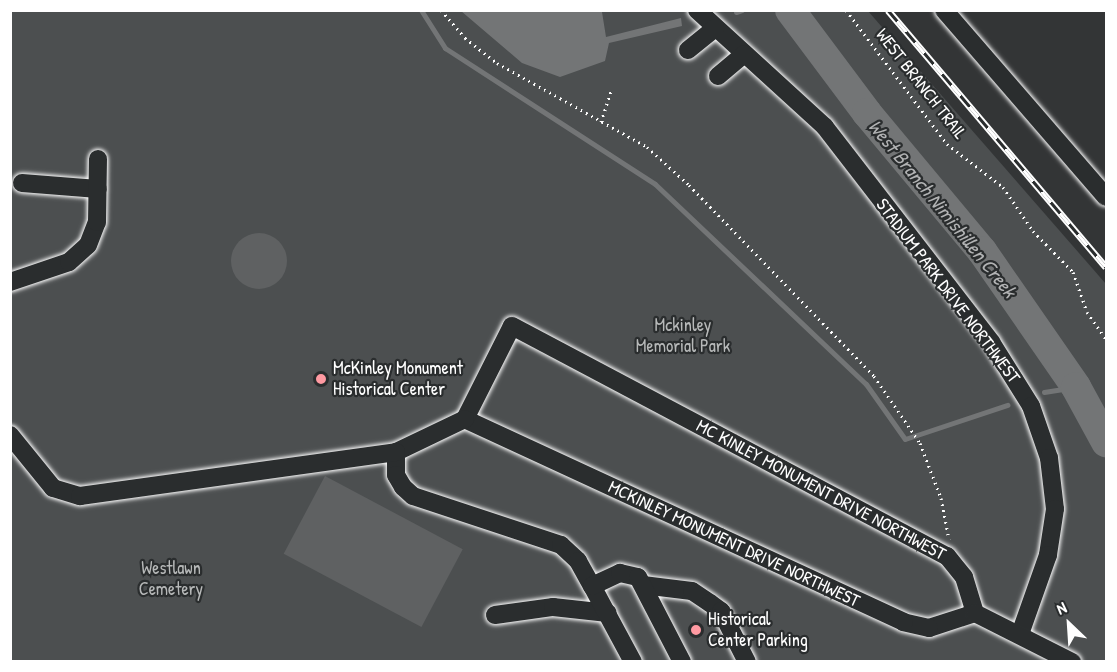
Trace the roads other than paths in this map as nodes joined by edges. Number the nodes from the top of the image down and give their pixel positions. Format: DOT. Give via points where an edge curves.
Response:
graph roads {
  1 [pos="697,10"];
  2 [pos="944,10"];
  3 [pos="715,28"];
  4 [pos="688,50"];
  5 [pos="744,54"];
  6 [pos="718,76"];
  7 [pos="98,159"];
  8 [pos="22,183"];
  9 [pos="98,189"];
  10 [pos="1107,197"];
  11 [pos="10,282"];
  12 [pos="465,419"];
  13 [pos="10,435"];
  14 [pos="396,452"];
  15 [pos="643,585"];
  16 [pos="592,586"];
  17 [pos="608,613"];
  18 [pos="975,613"];
  19 [pos="495,615"];
  20 [pos="1020,634"];
  21 [pos="633,662"];
  22 [pos="682,662"];
  23 [pos="747,662"];
  24 [pos="1072,662"];
  1 -- 3 [label="street, STADIUM PARK DRIVE NORTHWEST"];
  2 -- 10 [label="street"];
  3 -- 4 [label="street"];
  3 -- 5 [label="street, STADIUM PARK DRIVE NORTHWEST"];
  5 -- 6 [label="street"];
  5 -- 20 [label="street, STADIUM PARK DRIVE NORTHWEST" via="825,127 991,342 1031,406 1049,458 1054,509 1048,555"];
  7 -- 9 [label="street"];
  8 -- 9 [label="street"];
  9 -- 11 [label="street" via="97,222 83,251 69,262"];
  12 -- 14 [label="street"];
  12 -- 18 [label="street, MCKINLEY MONUMENT DRIVE NORTHWEST" via="904,622 929,628"];
  12 -- 18 [label="street, MC KINLEY MONUMENT DRIVE NORTHWEST" via="512,327 947,556 964,577"];
  13 -- 14 [label="street" via="53,488 80,496"];
  14 -- 16 [label="street" via="396,475 413,496 561,545 578,561"];
  15 -- 16 [label="street" via="638,577 620,573"];
  15 -- 22 [label="street"];
  15 -- 23 [label="street" via="692,591 721,611"];
  16 -- 17 [label="street"];
  17 -- 19 [label="street" via="553,607"];
  17 -- 21 [label="street"];
  18 -- 20 [label="street"];
  20 -- 24 [label="street"];
}
